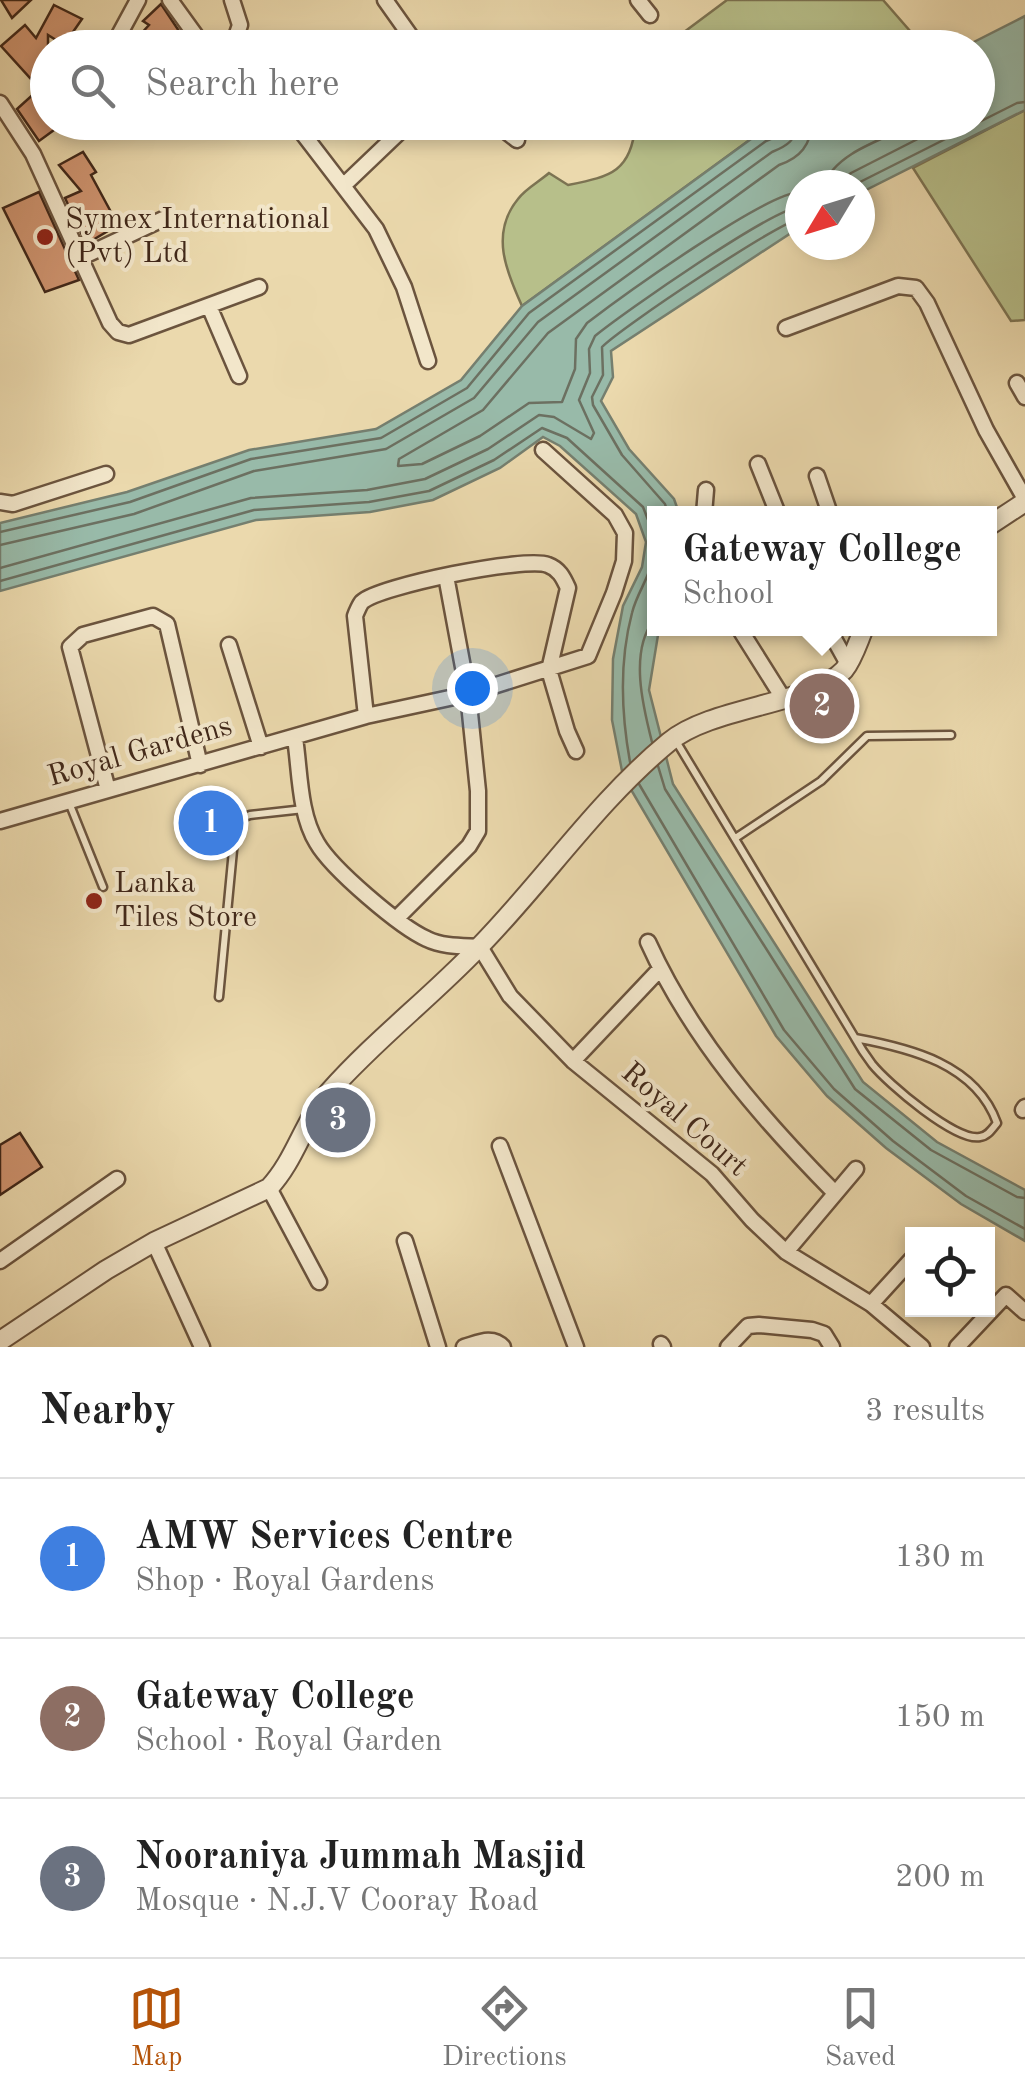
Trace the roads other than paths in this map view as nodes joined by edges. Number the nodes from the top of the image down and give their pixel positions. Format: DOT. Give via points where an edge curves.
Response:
graph roads {
  1 [pos="138,0"];
  2 [pos="170,0"];
  3 [pos="232,0"];
  4 [pos="384,0"];
  5 [pos="638,0"];
  6 [pos="650,15"];
  7 [pos="122,30"];
  8 [pos="187,30"];
  9 [pos="238,30"];
  10 [pos="406,30"];
  11 [pos="0,103"];
  12 [pos="308,140"];
  13 [pos="391,140"];
  14 [pos="342,186"];
  15 [pos="163,220"];
  16 [pos="82,257"];
  17 [pos="259,287"];
  18 [pos="209,306"];
  19 [pos="786,328"];
  20 [pos="428,360"];
  21 [pos="239,376"];
  22 [pos="543,450"];
  23 [pos="758,464"];
  24 [pos="106,474"];
  25 [pos="817,476"];
  26 [pos="706,490"];
  27 [pos="1025,500"];
  28 [pos="0,502"];
  29 [pos="705,506"];
  30 [pos="775,506"];
  31 [pos="827,506"];
  32 [pos="997,520"];
  33 [pos="446,576"];
  34 [pos="744,636"];
  35 [pos="832,636"];
  36 [pos="860,636"];
  37 [pos="229,646"];
  38 [pos="848,664"];
  39 [pos="549,670"];
  40 [pos="468,694"];
  41 [pos="783,698"];
  42 [pos="366,716"];
  43 [pos="951,735"];
  44 [pos="295,738"];
  45 [pos="670,741"];
  46 [pos="261,747"];
  47 [pos="576,751"];
  48 [pos="200,764"];
  49 [pos="108,790"];
  50 [pos="68,800"];
  51 [pos="305,809"];
  52 [pos="236,819"];
  53 [pos="0,821"];
  54 [pos="212,828"];
  55 [pos="737,837"];
  56 [pos="102,887"];
  57 [pos="396,920"];
  58 [pos="648,942"];
  59 [pos="480,947"];
  60 [pos="660,968"];
  61 [pos="219,997"];
  62 [pos="855,1038"];
  63 [pos="573,1062"];
  64 [pos="500,1146"];
  65 [pos="856,1169"];
  66 [pos="116,1179"];
  67 [pos="269,1188"];
  68 [pos="835,1194"];
  69 [pos="405,1240"];
  70 [pos="154,1242"];
  71 [pos="786,1252"];
  72 [pos="0,1261"];
  73 [pos="905,1266"];
  74 [pos="318,1282"];
  75 [pos="871,1304"];
  76 [pos="1025,1312"];
  77 [pos="1,1336"];
  78 [pos="202,1347"];
  79 [pos="438,1347"];
  80 [pos="464,1347"];
  81 [pos="503,1347"];
  82 [pos="576,1347"];
  83 [pos="728,1347"];
  84 [pos="832,1347"];
  85 [pos="922,1347"];
  86 [pos="957,1347"];
  1 -- 7 [label="street"];
  2 -- 8 [label="street"];
  3 -- 9 [label="street"];
  4 -- 10 [label="street"];
  5 -- 6 [label="street"];
  11 -- 16 [label="street" via="33,154"];
  12 -- 14 [label="street"];
  13 -- 14 [label="street"];
  14 -- 20 [label="street" via="397,272"];
  15 -- 16 [label="street"];
  16 -- 18 [label="street" via="118,332 130,335"];
  17 -- 18 [label="street"];
  18 -- 21 [label="street"];
  19 -- 27 [label="street" via="898,286 916,288"];
  22 -- 39 [label="street, Royal Gardens" via="626,533 624,562 594,647 588,656"];
  23 -- 30 [label="street"];
  24 -- 28 [label="street" via="13,504"];
  25 -- 31 [label="street"];
  26 -- 29 [label="street"];
  27 -- 32 [label="street"];
  33 -- 39 [label="street" via="520,563 544,562 559,570 568,588"];
  33 -- 40 [label="street"];
  33 -- 42 [label="street" via="361,603 355,616"];
  34 -- 41 [label="street"];
  35 -- 38 [label="street"];
  36 -- 38 [label="street"];
  37 -- 46 [label="street"];
  38 -- 41 [label="street" via="823,683"];
  39 -- 40 [label="street, Royal Gardens"];
  39 -- 47 [label="street"];
  40 -- 42 [label="street, Royal Gardens"];
  40 -- 57 [label="street" via="478,831"];
  41 -- 45 [label="street" via="721,716"];
  42 -- 44 [label="street, Royal Gardens"];
  43 -- 55 [label="lane" via="867,736 820,780"];
  44 -- 46 [label="street, Royal Gardens"];
  44 -- 51 [label="street"];
  45 -- 55 [label="lane"];
  45 -- 59 [label="street" via="615,793"];
  46 -- 48 [label="street, Royal Gardens"];
  48 -- 49 [label="street, Royal Gardens"];
  48 -- 49 [label="street" via="166,624 153,616 100,630 70,647"];
  49 -- 50 [label="street, Royal Gardens"];
  50 -- 53 [label="street, Royal Gardens"];
  50 -- 56 [label="lane"];
  51 -- 52 [label="lane"];
  51 -- 57 [label="street" via="331,861"];
  52 -- 54 [label="lane"];
  52 -- 61 [label="lane"];
  55 -- 62 [label="lane"];
  57 -- 59 [label="street" via="428,940"];
  58 -- 60 [label="street"];
  59 -- 63 [label="street, Royal Court" via="510,996"];
  59 -- 67 [label="street" via="330,1092"];
  60 -- 63 [label="street"];
  60 -- 68 [label="street" via="732,1082"];
  62 -- 62 [label="lane" via="942,1062 971,1084 997,1123 987,1135 963,1136 873,1066"];
  63 -- 71 [label="street, Royal Court" via="712,1174"];
  64 -- 82 [label="street"];
  65 -- 68 [label="street"];
  66 -- 72 [label="street"];
  67 -- 70 [label="street"];
  67 -- 74 [label="street"];
  68 -- 71 [label="street"];
  69 -- 79 [label="street"];
  70 -- 77 [label="street"];
  70 -- 78 [label="street"];
  71 -- 75 [label="street, Royal Court"];
  73 -- 75 [label="street"];
  75 -- 85 [label="street, Royal Court"];
  76 -- 86 [label="street" via="1006,1295"];
  80 -- 81 [label="street" via="495,1340"];
  83 -- 84 [label="street" via="748,1326 759,1325 812,1330"];
}
